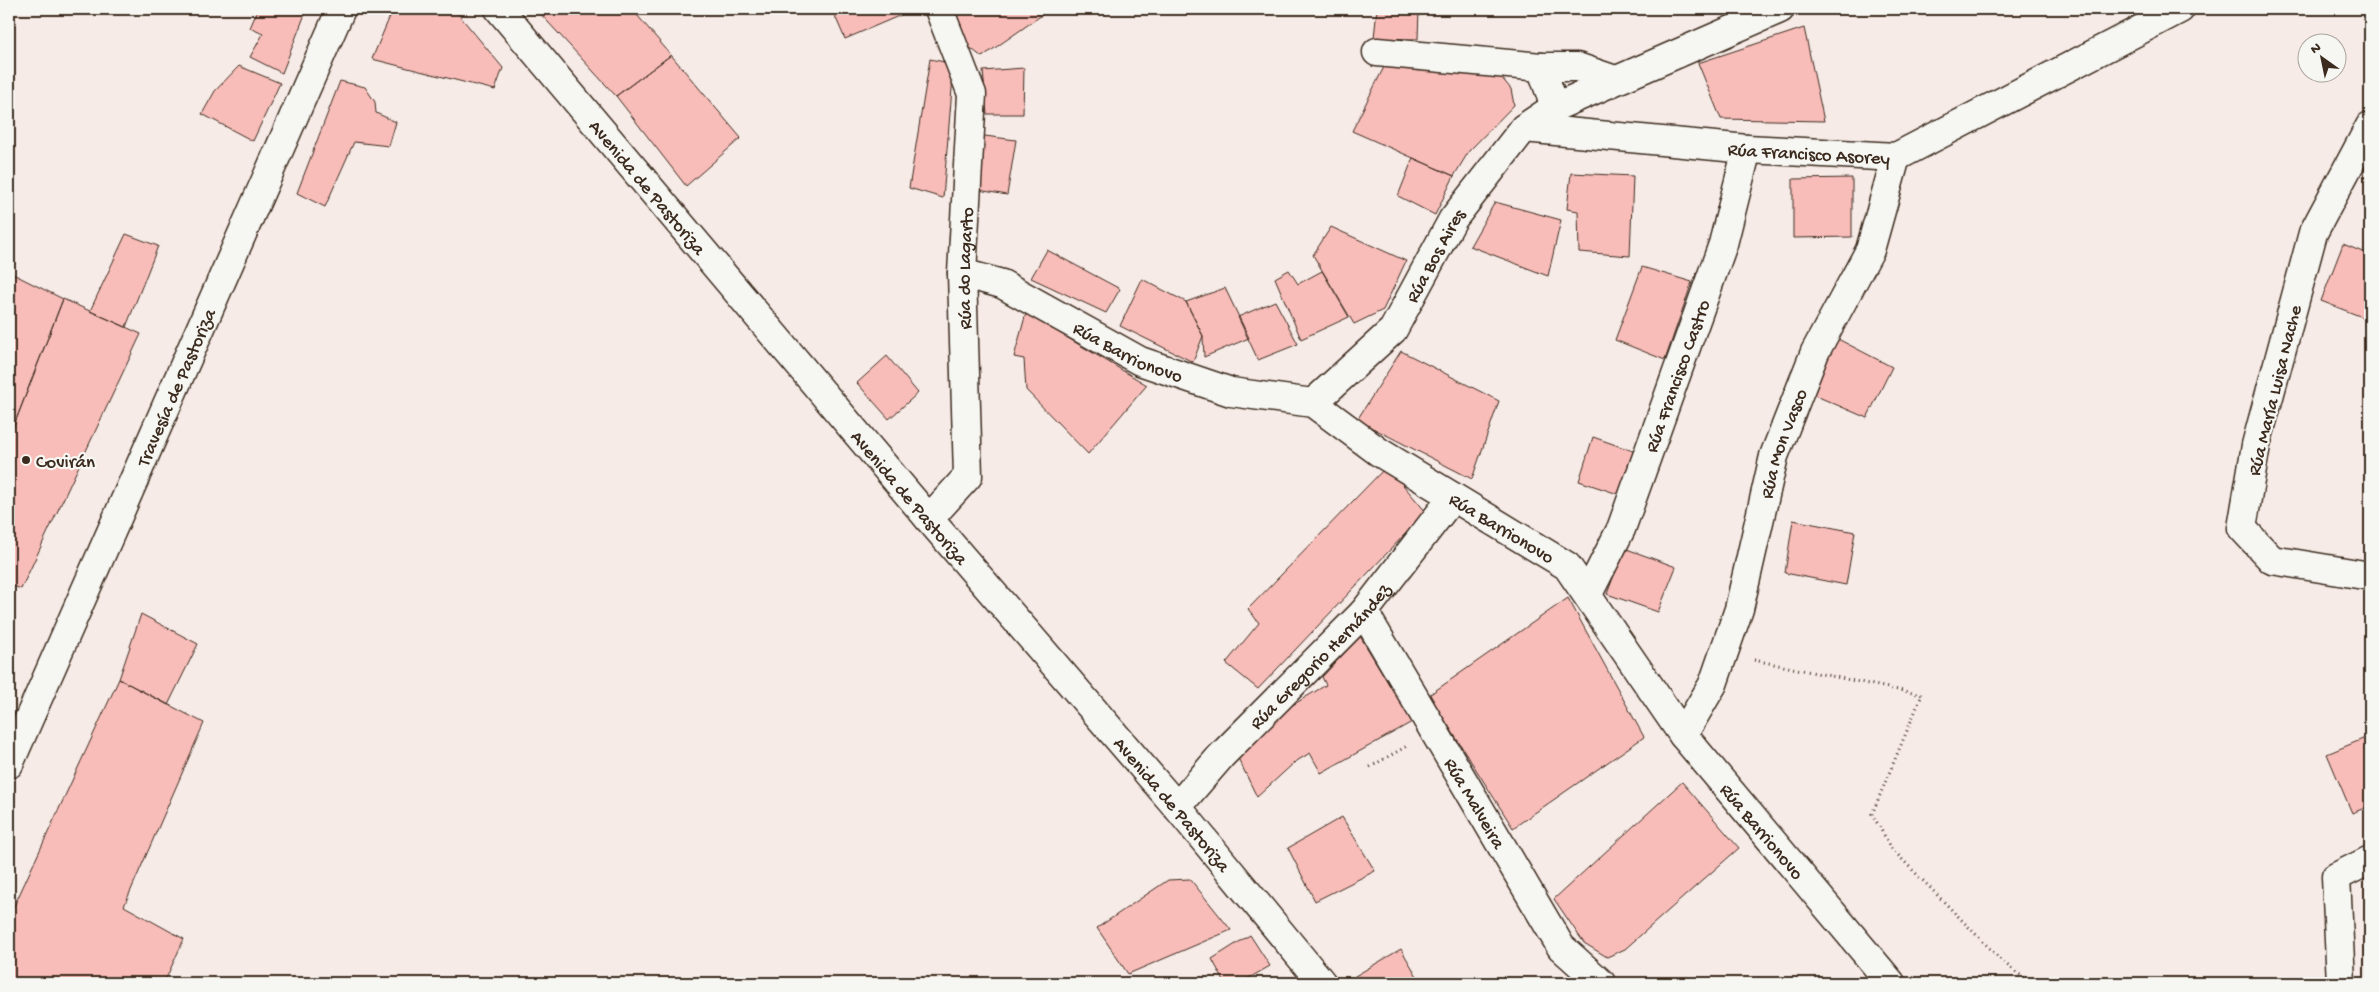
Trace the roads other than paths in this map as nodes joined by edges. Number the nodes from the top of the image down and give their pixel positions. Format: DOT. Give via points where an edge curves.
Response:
graph roads {
  1 [pos="341,9"];
  2 [pos="499,9"];
  3 [pos="939,9"];
  4 [pos="1780,9"];
  5 [pos="2180,9"];
  6 [pos="1377,52"];
  7 [pos="1541,67"];
  8 [pos="1615,80"];
  9 [pos="1556,106"];
  10 [pos="2370,126"];
  11 [pos="1524,128"];
  12 [pos="1747,149"];
  13 [pos="1896,156"];
  14 [pos="962,273"];
  15 [pos="1313,403"];
  16 [pos="1454,497"];
  17 [pos="930,519"];
  18 [pos="2370,576"];
  19 [pos="1588,594"];
  20 [pos="1364,612"];
  21 [pos="1683,736"];
  22 [pos="9,764"];
  23 [pos="1177,807"];
  24 [pos="2370,860"];
  25 [pos="1322,983"];
  26 [pos="1602,983"];
  27 [pos="1891,983"];
  28 [pos="2341,983"];
  1 -- 22 [label="street, Travesía de Pastoriza"];
  2 -- 17 [label="street, Avenida de Pastoriza"];
  3 -- 14 [label="street, Rúa do Lagarto" via="972,94"];
  4 -- 8 [label="street, Rúa Bos Aires"];
  5 -- 13 [label="street, Rúa Francisco Asorey"];
  6 -- 7 [label="street"];
  7 -- 8 [label="street" via="1577,67"];
  7 -- 9 [label="street"];
  8 -- 9 [label="street, Rúa Bos Aires"];
  9 -- 11 [label="street, Rúa Bos Aires"];
  10 -- 18 [label="street, Rúa María Luisa Nache" via="2312,233 2256,445 2242,528 2272,560"];
  11 -- 12 [label="street, Rúa Francisco Asorey"];
  11 -- 15 [label="street, Rúa Bos Aires" via="1453,219 1393,330"];
  12 -- 13 [label="street, Rúa Francisco Asorey"];
  12 -- 19 [label="street, Rúa Francisco Castro" via="1723,244 1621,529"];
  13 -- 21 [label="street, Rúa Mon Vasco" via="1870,250 1815,352 1774,456 1739,609 1713,684"];
  14 -- 15 [label="street, Rúa Barrionovo" via="1002,284 1140,361 1231,392"];
  14 -- 17 [label="street, Rúa do Lagarto" via="968,476"];
  15 -- 16 [label="street, Rúa Barrionovo" via="1379,452"];
  16 -- 19 [label="street, Rúa Barrionovo" via="1567,566"];
  16 -- 20 [label="street, Rúa Gregorio Hernández"];
  17 -- 23 [label="street, Avenida de Pastoriza"];
  19 -- 21 [label="street, Rúa Barrionovo"];
  20 -- 23 [label="street, Rúa Gregorio Hernández" via="1221,756"];
  20 -- 26 [label="street, Rúa Malveira" via="1561,947"];
  21 -- 27 [label="street, Rúa Barrionovo"];
  23 -- 25 [label="street, Avenida de Pastoriza"];
  24 -- 28 [label="street" via="2336,877"];
}
